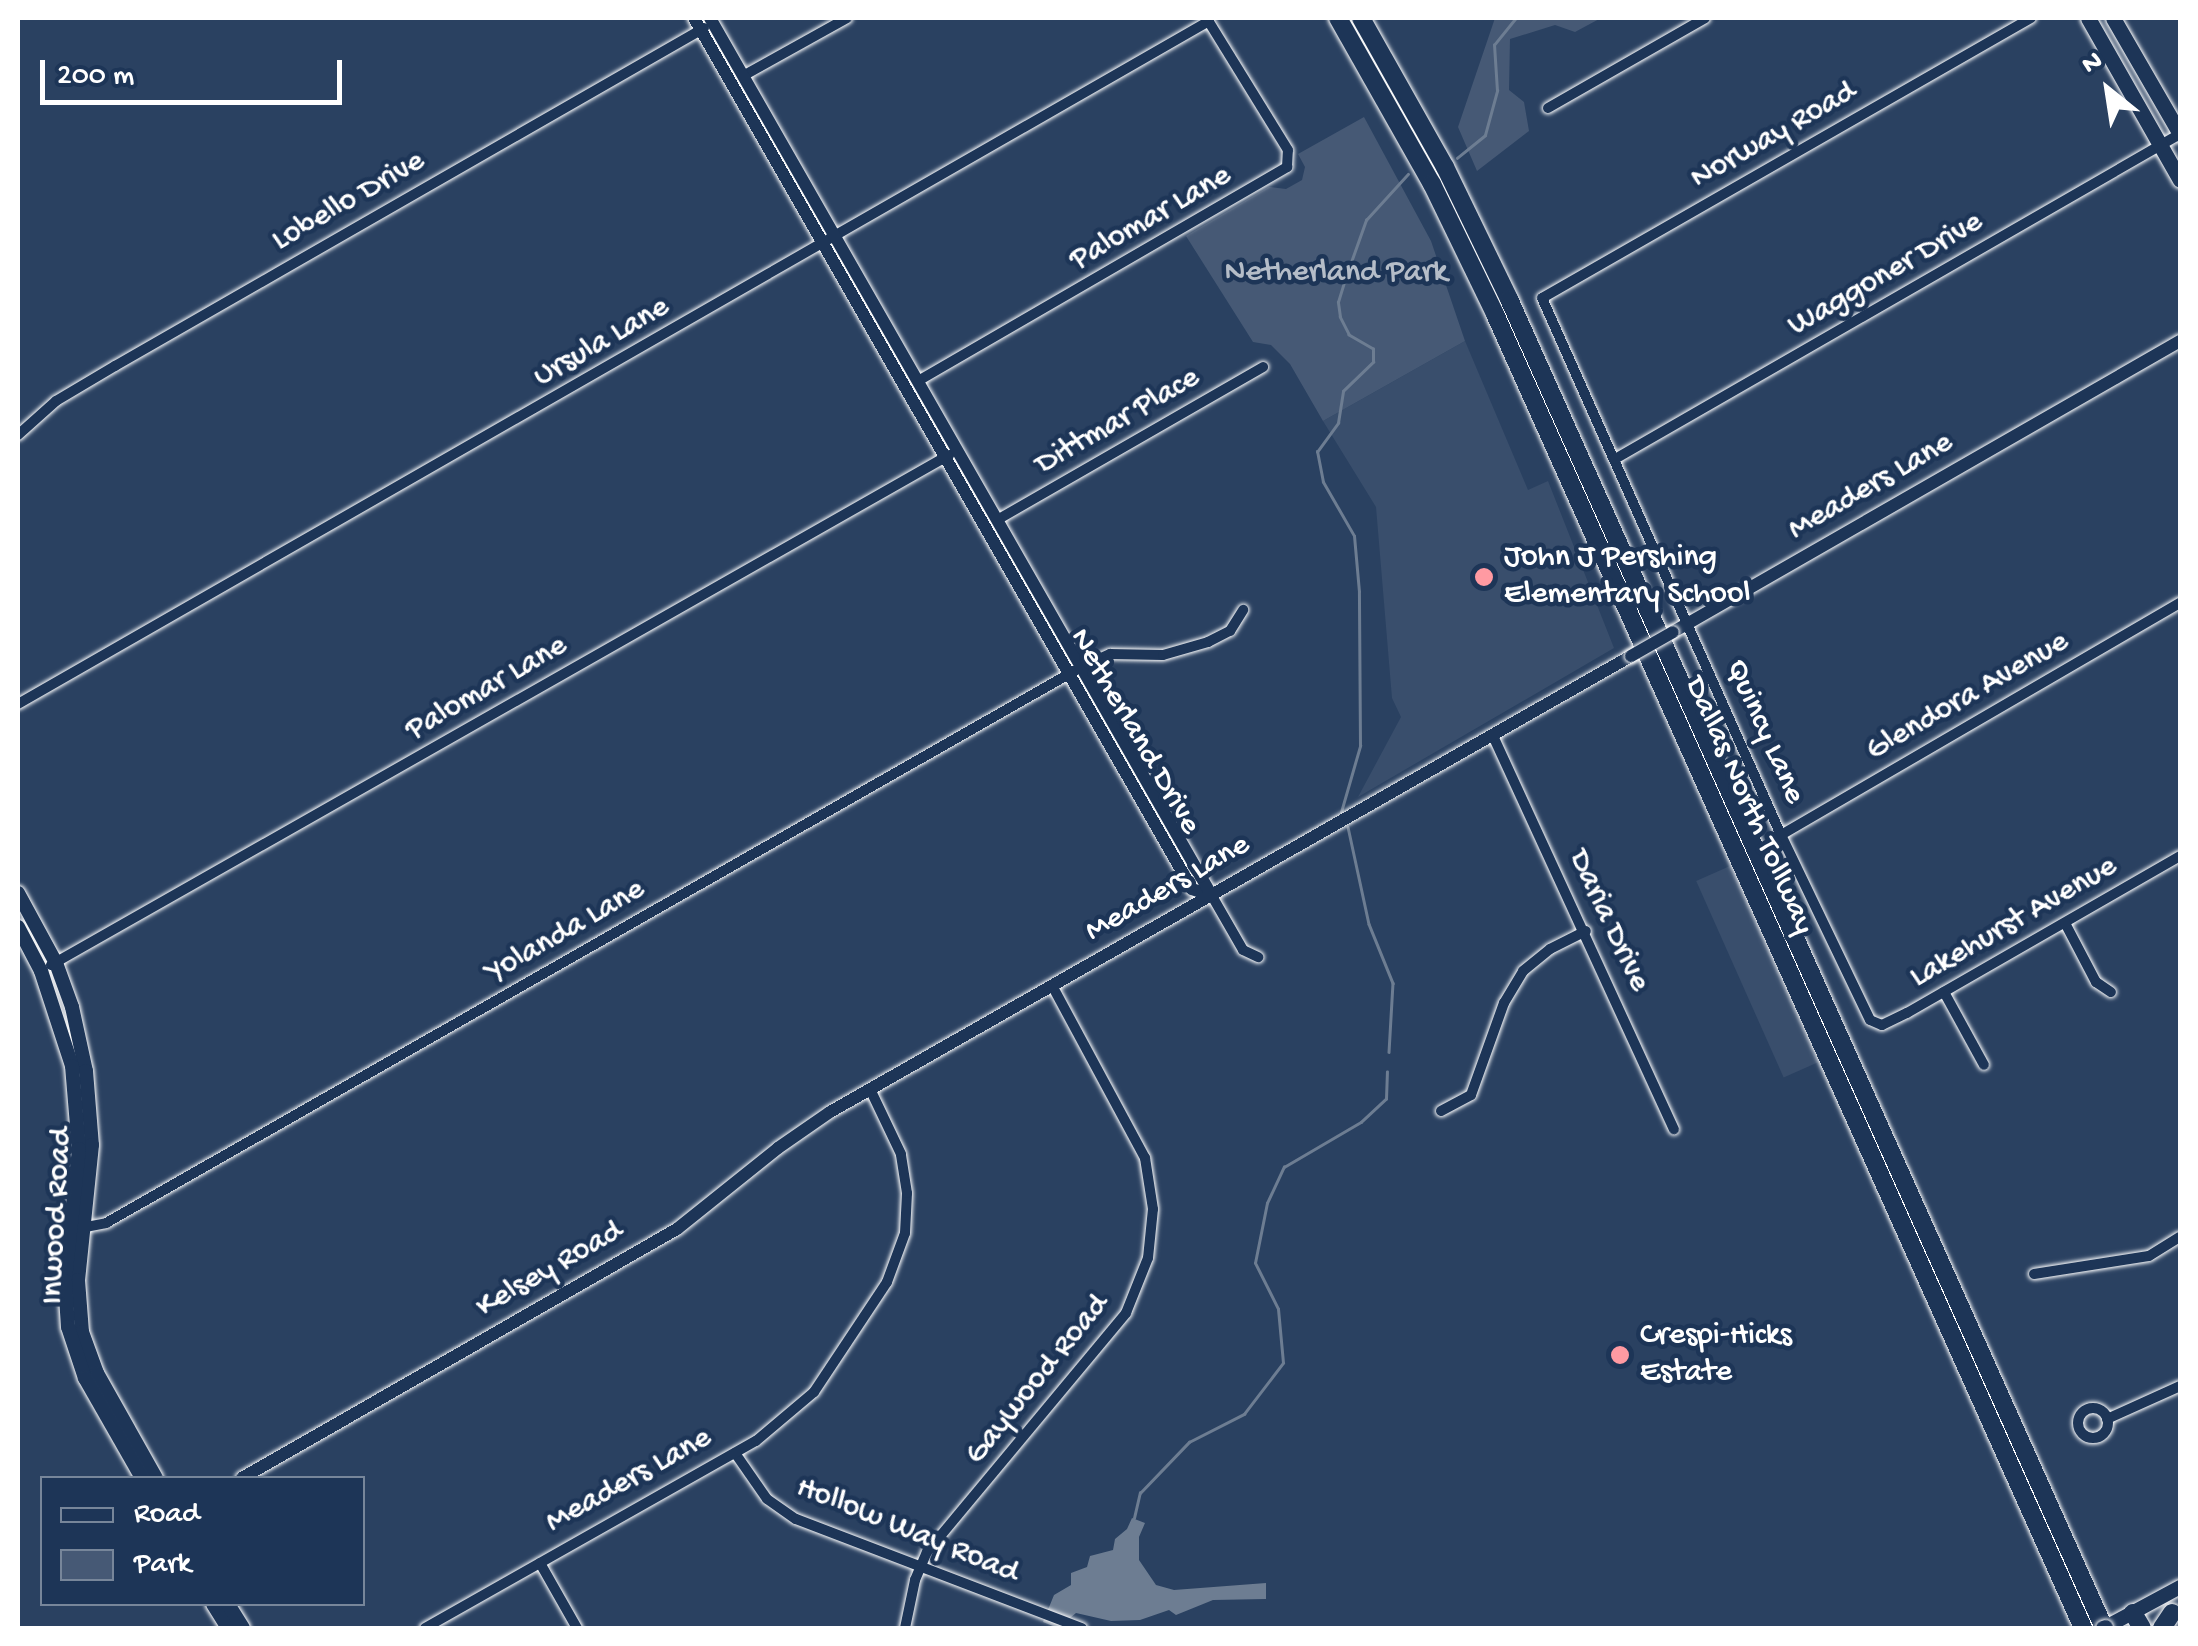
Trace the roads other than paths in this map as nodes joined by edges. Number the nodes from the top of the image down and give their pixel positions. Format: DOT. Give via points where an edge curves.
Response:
graph roads {
  1 [pos="847,18"];
  2 [pos="1338,18"];
  3 [pos="1361,18"];
  4 [pos="1705,18"];
  5 [pos="2030,18"];
  6 [pos="2088,18"];
  7 [pos="2113,18"];
  8 [pos="1207,19"];
  9 [pos="704,22"];
  10 [pos="743,76"];
  11 [pos="1548,108"];
  12 [pos="769,134"];
  13 [pos="2180,134"];
  14 [pos="2161,146"];
  15 [pos="2180,180"];
  16 [pos="830,241"];
  17 [pos="1542,298"];
  18 [pos="2180,342"];
  19 [pos="891,348"];
  20 [pos="1263,367"];
  21 [pos="918,382"];
  22 [pos="18,435"];
  23 [pos="951,454"];
  24 [pos="1615,459"];
  25 [pos="997,520"];
  26 [pos="2180,603"];
  27 [pos="1242,610"];
  28 [pos="1689,623"];
  29 [pos="1083,666"];
  30 [pos="1070,674"];
  31 [pos="18,704"];
  32 [pos="1493,736"];
  33 [pos="1781,835"];
  34 [pos="2180,856"];
  35 [pos="18,893"];
  36 [pos="1212,896"];
  37 [pos="2065,923"];
  38 [pos="18,928"];
  39 [pos="1586,931"];
  40 [pos="1258,956"];
  41 [pos="56,962"];
  42 [pos="41,970"];
  43 [pos="1054,986"];
  44 [pos="1944,992"];
  45 [pos="2111,992"];
  46 [pos="1870,1020"];
  47 [pos="1984,1066"];
  48 [pos="870,1090"];
  49 [pos="82,1096"];
  50 [pos="1441,1111"];
  51 [pos="1674,1129"];
  52 [pos="77,1229"];
  53 [pos="2180,1237"];
  54 [pos="2034,1274"];
  55 [pos="91,1376"];
  56 [pos="2180,1386"];
  57 [pos="2107,1419"];
  58 [pos="736,1452"];
  59 [pos="141,1476"];
  60 [pos="155,1476"];
  61 [pos="246,1476"];
  62 [pos="540,1563"];
  63 [pos="919,1566"];
  64 [pos="2180,1587"];
  65 [pos="214,1606"];
  66 [pos="229,1606"];
  67 [pos="2172,1617"];
  68 [pos="2124,1625"];
  69 [pos="228,1628"];
  70 [pos="243,1628"];
  71 [pos="425,1628"];
  72 [pos="577,1628"];
  73 [pos="905,1628"];
  74 [pos="1082,1628"];
  75 [pos="2083,1628"];
  1 -- 10 [label="street"];
  2 -- 75 [label="highway, Dallas North Tollway" via="1432,184 1495,314"];
  3 -- 68 [label="highway, Dallas North Tollway" via="1493,265"];
  4 -- 11 [label="street"];
  5 -- 17 [label="street, Norway Road"];
  6 -- 14 [label="main road"];
  7 -- 13 [label="main road"];
  8 -- 16 [label="street, Ursula Lane"];
  8 -- 21 [label="street, Palomar Lane" via="1288,150 1281,174"];
  9 -- 10 [label="street, Netherland Drive"];
  9 -- 12 [label="street, Netherland Drive"];
  9 -- 22 [label="street, Lobello Drive" via="56,401"];
  10 -- 12 [label="street, Netherland Drive"];
  12 -- 16 [label="street, Netherland Drive"];
  13 -- 14 [label="street, Waggoner Drive"];
  14 -- 15 [label="main road"];
  14 -- 24 [label="street, Waggoner Drive"];
  16 -- 19 [label="street, Netherland Drive"];
  16 -- 31 [label="street, Ursula Lane"];
  17 -- 24 [label="street, Quincy Lane"];
  18 -- 28 [label="street, Meaders Lane"];
  19 -- 21 [label="street, Netherland Drive"];
  19 -- 23 [label="street, Netherland Drive"];
  20 -- 25 [label="street, Dittmar Place"];
  21 -- 23 [label="street, Netherland Drive"];
  23 -- 25 [label="street, Netherland Drive"];
  23 -- 30 [label="street, Netherland Drive"];
  23 -- 41 [label="street, Palomar Lane"];
  24 -- 28 [label="street, Quincy Lane"];
  25 -- 29 [label="street, Netherland Drive"];
  26 -- 33 [label="street, Glendora Avenue"];
  27 -- 29 [label="street, Yolanda Lane" via="1230,630 1208,642 1163,655 1110,654"];
  28 -- 32 [label="street, Meaders Lane, bridge"];
  28 -- 33 [label="street, Quincy Lane"];
  29 -- 30 [label="street, Yolanda Lane"];
  29 -- 36 [label="street, Netherland Drive"];
  30 -- 36 [label="street, Netherland Drive" via="1192,889"];
  30 -- 52 [label="street, Yolanda Lane" via="122,1214"];
  32 -- 36 [label="street, Meaders Lane"];
  32 -- 39 [label="street, Daria Drive"];
  33 -- 46 [label="street, Quincy Lane"];
  34 -- 37 [label="street, Lakehurst Avenue"];
  35 -- 41 [label="main road, Inwood Road"];
  36 -- 40 [label="street" via="1243,950"];
  36 -- 43 [label="street, Meaders Lane"];
  37 -- 44 [label="street, Lakehurst Avenue"];
  37 -- 45 [label="street" via="2096,982"];
  38 -- 42 [label="main road, Inwood Road"];
  39 -- 50 [label="street" via="1523,971 1504,1003 1471,1095"];
  39 -- 51 [label="street, Daria Drive"];
  41 -- 42 [label="street, Palomar Lane"];
  41 -- 49 [label="main road, Inwood Road" via="76,1021"];
  42 -- 49 [label="main road, Inwood Road"];
  43 -- 48 [label="street, Meaders Lane"];
  43 -- 63 [label="street, Gaywood Road" via="1145,1158 1154,1209 1148,1258 1126,1313"];
  44 -- 46 [label="street, Lakehurst Avenue" via="1882,1024"];
  44 -- 47 [label="street"];
  48 -- 58 [label="street, Meaders Lane" via="896,1138 905,1172 907,1214 898,1258 814,1392"];
  48 -- 61 [label="street, Kelsey Road" via="778,1148 677,1230"];
  49 -- 52 [label="main road, Inwood Road" via="92,1145"];
  52 -- 55 [label="main road, Inwood Road" via="77,1299"];
  53 -- 54 [label="street" via="2148,1256"];
  55 -- 59 [label="main road, Inwood Road"];
  55 -- 60 [label="main road, Inwood Road"];
  56 -- 57 [label="street"];
  58 -- 62 [label="street, Meaders Lane"];
  58 -- 63 [label="street, Hollow Way Road" via="784,1512"];
  62 -- 71 [label="street, Meaders Lane"];
  62 -- 72 [label="street"];
  63 -- 73 [label="street, Gaywood Road"];
  63 -- 74 [label="street, Hollow Way Road"];
  64 -- 68 [label="main road"];
  65 -- 69 [label="main road"];
  66 -- 70 [label="main road"];
  67 -- 68 [label="main road"];
}
